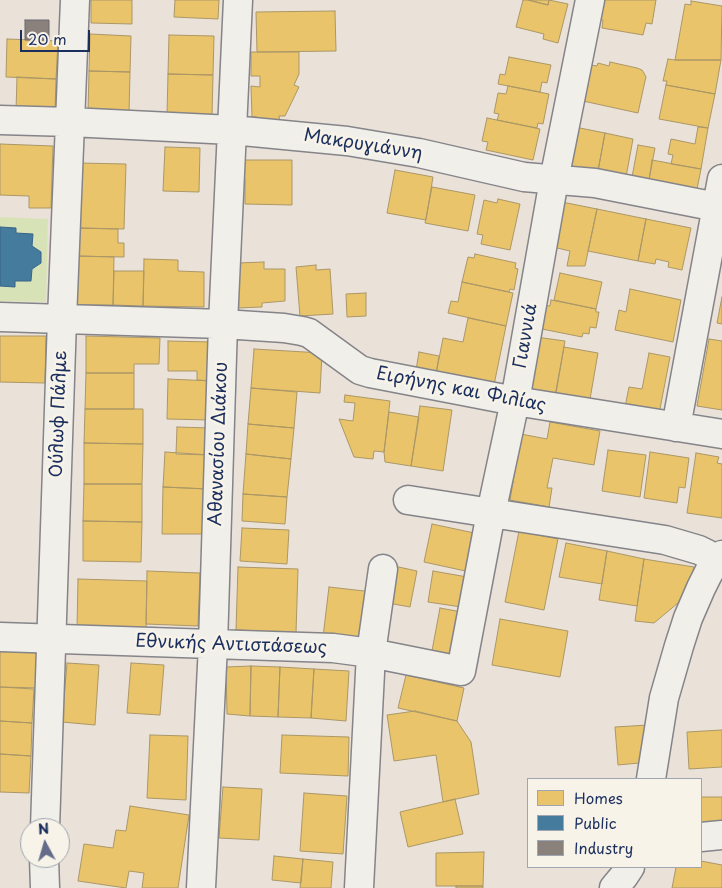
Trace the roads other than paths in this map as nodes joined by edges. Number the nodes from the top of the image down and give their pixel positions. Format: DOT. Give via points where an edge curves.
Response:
graph roads {
  1 [pos="75,0"];
  2 [pos="238,0"];
  3 [pos="590,0"];
  4 [pos="0,120"];
  5 [pos="70,122"];
  6 [pos="232,130"];
  7 [pos="722,179"];
  8 [pos="554,180"];
  9 [pos="719,207"];
  10 [pos="0,317"];
  11 [pos="62,319"];
  12 [pos="223,324"];
  13 [pos="515,401"];
  14 [pos="676,427"];
  15 [pos="722,434"];
  16 [pos="408,500"];
  17 [pos="491,513"];
  18 [pos="720,558"];
  19 [pos="383,569"];
  20 [pos="0,637"];
  21 [pos="51,638"];
  22 [pos="212,644"];
  23 [pos="371,653"];
  24 [pos="460,671"];
  25 [pos="651,778"];
  26 [pos="45,818"];
  27 [pos="722,835"];
  28 [pos="702,837"];
  29 [pos="44,868"];
  30 [pos="629,868"];
  31 [pos="45,888"];
  32 [pos="201,888"];
  33 [pos="359,888"];
  34 [pos="614,888"];
  1 -- 5 [label="street, Ούλωφ Πάλμε"];
  2 -- 6 [label="street, Αθανασίου Διάκου"];
  3 -- 8 [label="street, Γιαννιά"];
  4 -- 5 [label="street, Μακρυγιάννη"];
  5 -- 6 [label="street, Μακρυγιάννη"];
  5 -- 11 [label="street, Ούλωφ Πάλμε"];
  6 -- 8 [label="street, Μακρυγιάννη" via="384,146 524,178"];
  6 -- 12 [label="street, Αθανασίου Διάκου"];
  7 -- 9 [label="street"];
  8 -- 9 [label="street, Μακρυγιάννη" via="595,183"];
  8 -- 13 [label="street, Γιαννιά"];
  9 -- 14 [label="street"];
  10 -- 11 [label="street, Ειρήνης και Φιλίας"];
  11 -- 12 [label="street, Ειρήνης και Φιλίας"];
  11 -- 21 [label="street, Ούλωφ Πάλμε"];
  12 -- 13 [label="street, Ειρήνης και Φιλίας" via="302,331 360,370"];
  12 -- 22 [label="street, Αθανασίου Διάκου"];
  13 -- 14 [label="street, Ειρήνης και Φιλίας"];
  13 -- 17 [label="street, Γιαννιά"];
  14 -- 15 [label="street, Ειρήνης και Φιλίας"];
  16 -- 17 [label="street"];
  17 -- 18 [label="street" via="665,540"];
  17 -- 24 [label="street, Γιαννιά"];
  18 -- 25 [label="street" via="694,604 679,646 664,698"];
  19 -- 23 [label="street"];
  20 -- 21 [label="street, Εθνικής Αντιστάσεως"];
  21 -- 22 [label="street, Εθνικής Αντιστάσεως"];
  21 -- 26 [label="street, Ούλωφ Πάλμε"];
  22 -- 23 [label="street, Εθνικής Αντιστάσεως"];
  22 -- 32 [label="street, Αθανασίου Διάκου"];
  23 -- 24 [label="street, Εθνικής Αντιστάσεως"];
  23 -- 33 [label="street"];
  27 -- 28 [label="street"];
  29 -- 31 [label="street"];
  30 -- 34 [label="street"];
}
